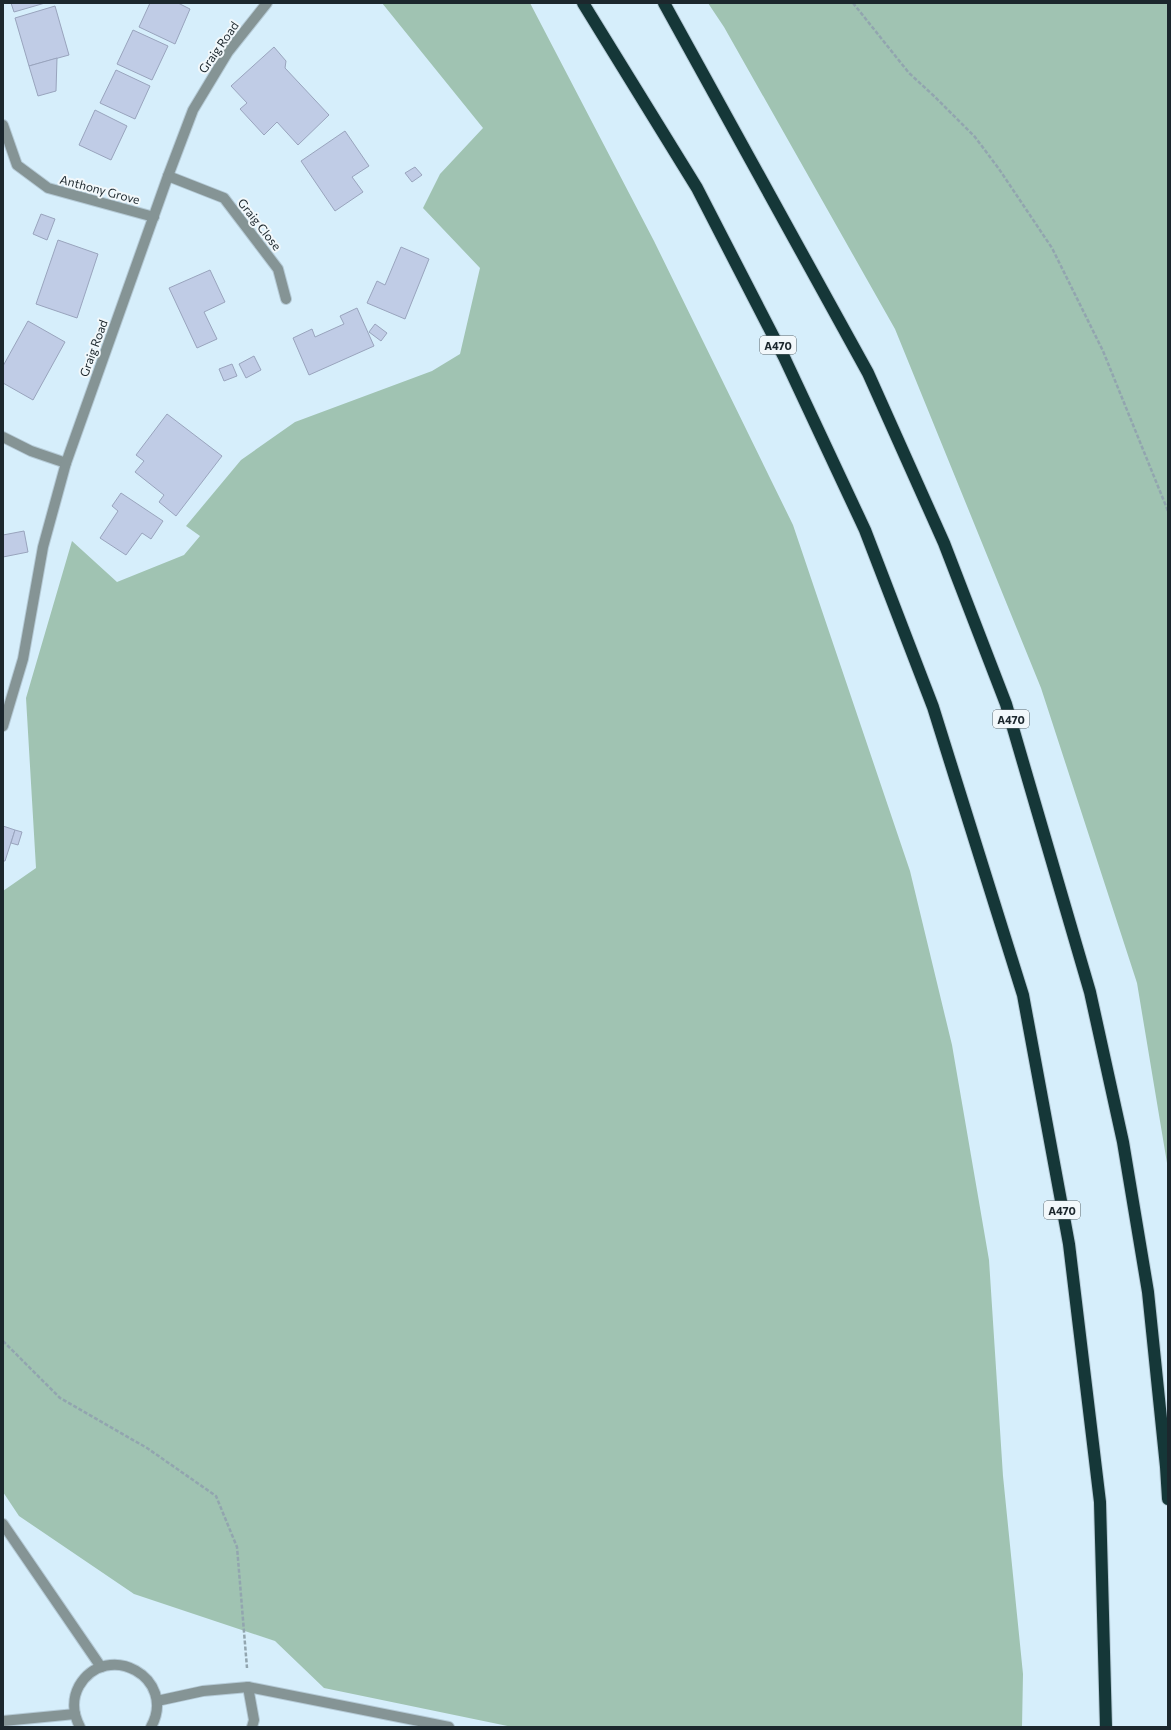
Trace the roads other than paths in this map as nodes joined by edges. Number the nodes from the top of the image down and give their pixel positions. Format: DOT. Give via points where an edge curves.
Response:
graph roads {
  1 [pos="267,3"];
  2 [pos="582,3"];
  3 [pos="664,3"];
  4 [pos="3,125"];
  5 [pos="168,176"];
  6 [pos="154,217"];
  7 [pos="286,299"];
  8 [pos="3,437"];
  9 [pos="66,463"];
  10 [pos="3,726"];
  11 [pos="1168,1498"];
  12 [pos="3,1524"];
  13 [pos="101,1667"];
  14 [pos="248,1687"];
  15 [pos="157,1702"];
  16 [pos="75,1714"];
  17 [pos="3,1721"];
  18 [pos="80,1727"];
  19 [pos="151,1727"];
  20 [pos="252,1727"];
  21 [pos="449,1727"];
  22 [pos="1106,1727"];
  1 -- 5 [label="street, Graig Road" via="228,52 193,110"];
  2 -- 22 [label="highway, A470" via="697,188 784,357 865,530 933,708 1023,995 1069,1244 1100,1502"];
  3 -- 11 [label="highway, A470" via="868,373 944,543 1006,704 1090,992 1123,1142 1148,1292"];
  4 -- 6 [label="street, Anthony Grove" via="17,165 48,188"];
  5 -- 6 [label="street, Graig Road"];
  5 -- 7 [label="street, Graig Close" via="224,198 278,268"];
  6 -- 9 [label="street, Graig Road"];
  8 -- 9 [label="street" via="31,451"];
  9 -- 10 [label="street, Graig Road" via="43,547 23,659"];
  12 -- 13 [label="street"];
  13 -- 15 [label="street" via="113,1664 137,1671 154,1689"];
  13 -- 16 [label="street" via="90,1673 76,1691"];
  14 -- 15 [label="street" via="203,1691"];
  14 -- 20 [label="street" via="254,1720"];
  14 -- 21 [label="street"];
  15 -- 19 [label="street"];
  16 -- 17 [label="street"];
  16 -- 18 [label="street"];
}
